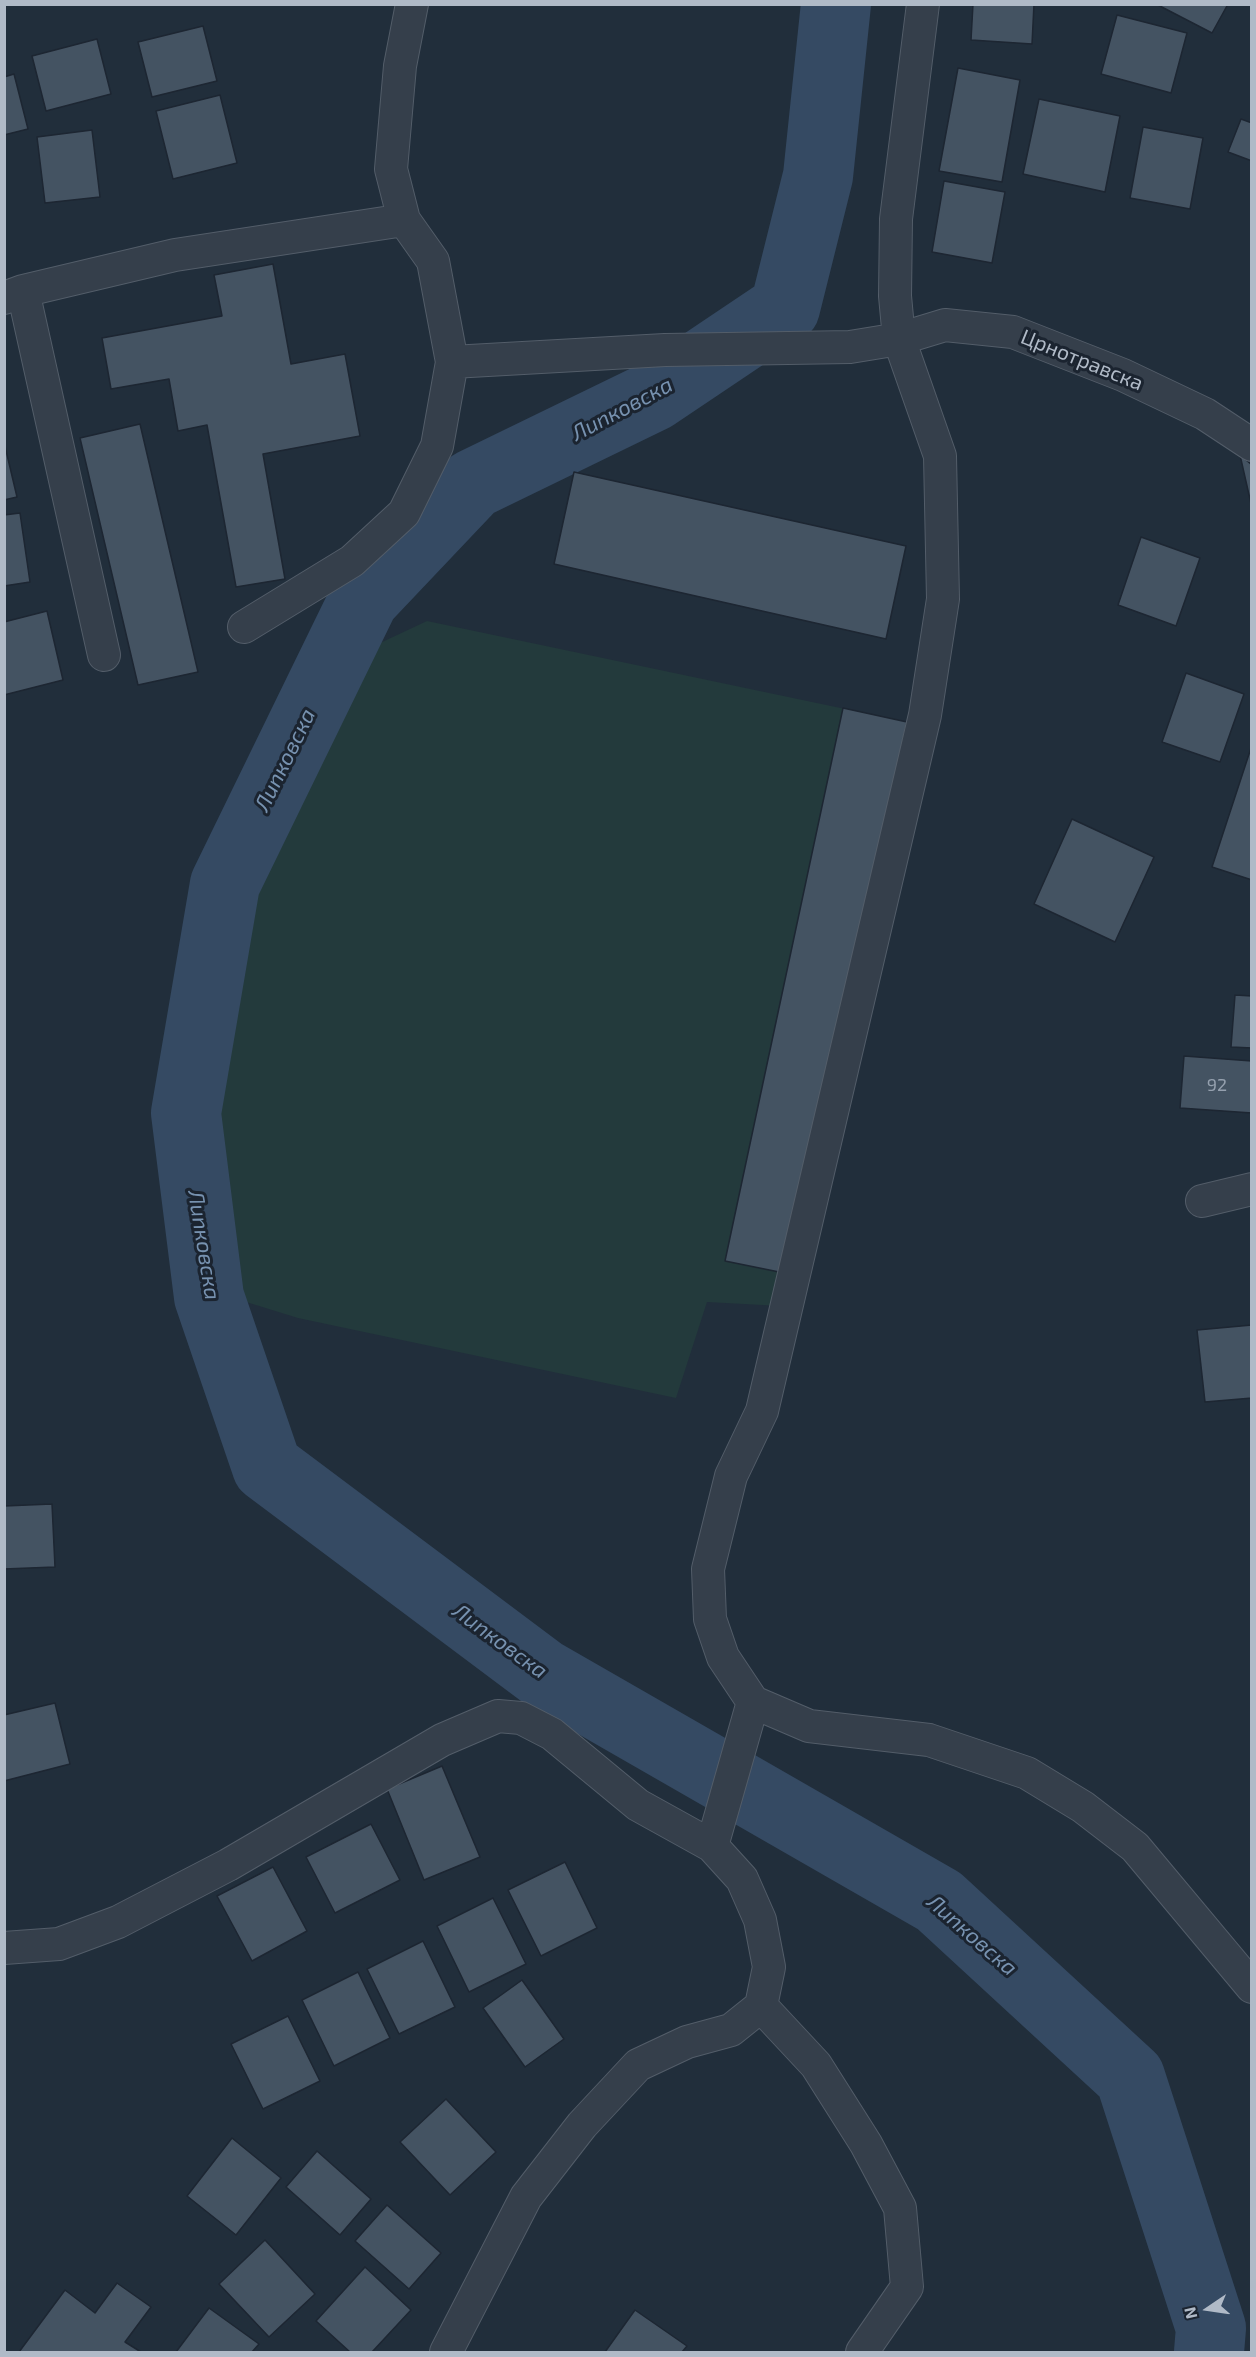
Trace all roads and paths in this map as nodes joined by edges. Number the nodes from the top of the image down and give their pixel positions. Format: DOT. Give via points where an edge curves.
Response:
graph roads {
  1 [pos="412,4"];
  2 [pos="923,4"];
  3 [pos="404,220"];
  4 [pos="14,294"];
  5 [pos="899,339"];
  6 [pos="452,363"];
  7 [pos="1251,445"];
  8 [pos="244,627"];
  9 [pos="104,656"];
  10 [pos="1251,1189"];
  11 [pos="1202,1201"];
  12 [pos="753,1702"];
  13 [pos="712,1846"];
  14 [pos="4,1948"];
  15 [pos="1251,1986"];
  16 [pos="761,2006"];
  17 [pos="446,2352"];
  18 [pos="862,2352"];
  1 -- 3 [label="street" via="400,66 391,169"];
  2 -- 5 [label="street" via="896,219"];
  3 -- 4 [label="street" via="174,255"];
  3 -- 6 [label="street" via="433,261"];
  4 -- 9 [label="street"];
  5 -- 6 [label="street, Црнотравска" via="850,347 665,350"];
  5 -- 7 [label="street, Црнотравска" via="945,325 1013,332 1123,375 1205,414"];
  5 -- 12 [label="street" via="940,456 943,599 925,715 762,1411 731,1476 708,1569 710,1619 723,1657"];
  6 -- 8 [label="street" via="437,446 404,513 352,561"];
  10 -- 11 [label="street"];
  12 -- 13 [label="street"];
  12 -- 15 [label="street" via="809,1726 929,1740 1027,1773 1083,1807 1136,1847"];
  13 -- 14 [label="street" via="638,1805 552,1734 521,1718 498,1716 442,1740 228,1864 117,1922 59,1944"];
  13 -- 16 [label="street" via="742,1879 760,1920 769,1967"];
  16 -- 17 [label="street" via="730,2030 687,2042 638,2065 582,2125 526,2197"];
  16 -- 18 [label="street" via="816,2065 866,2144 900,2208 907,2287"];
}
